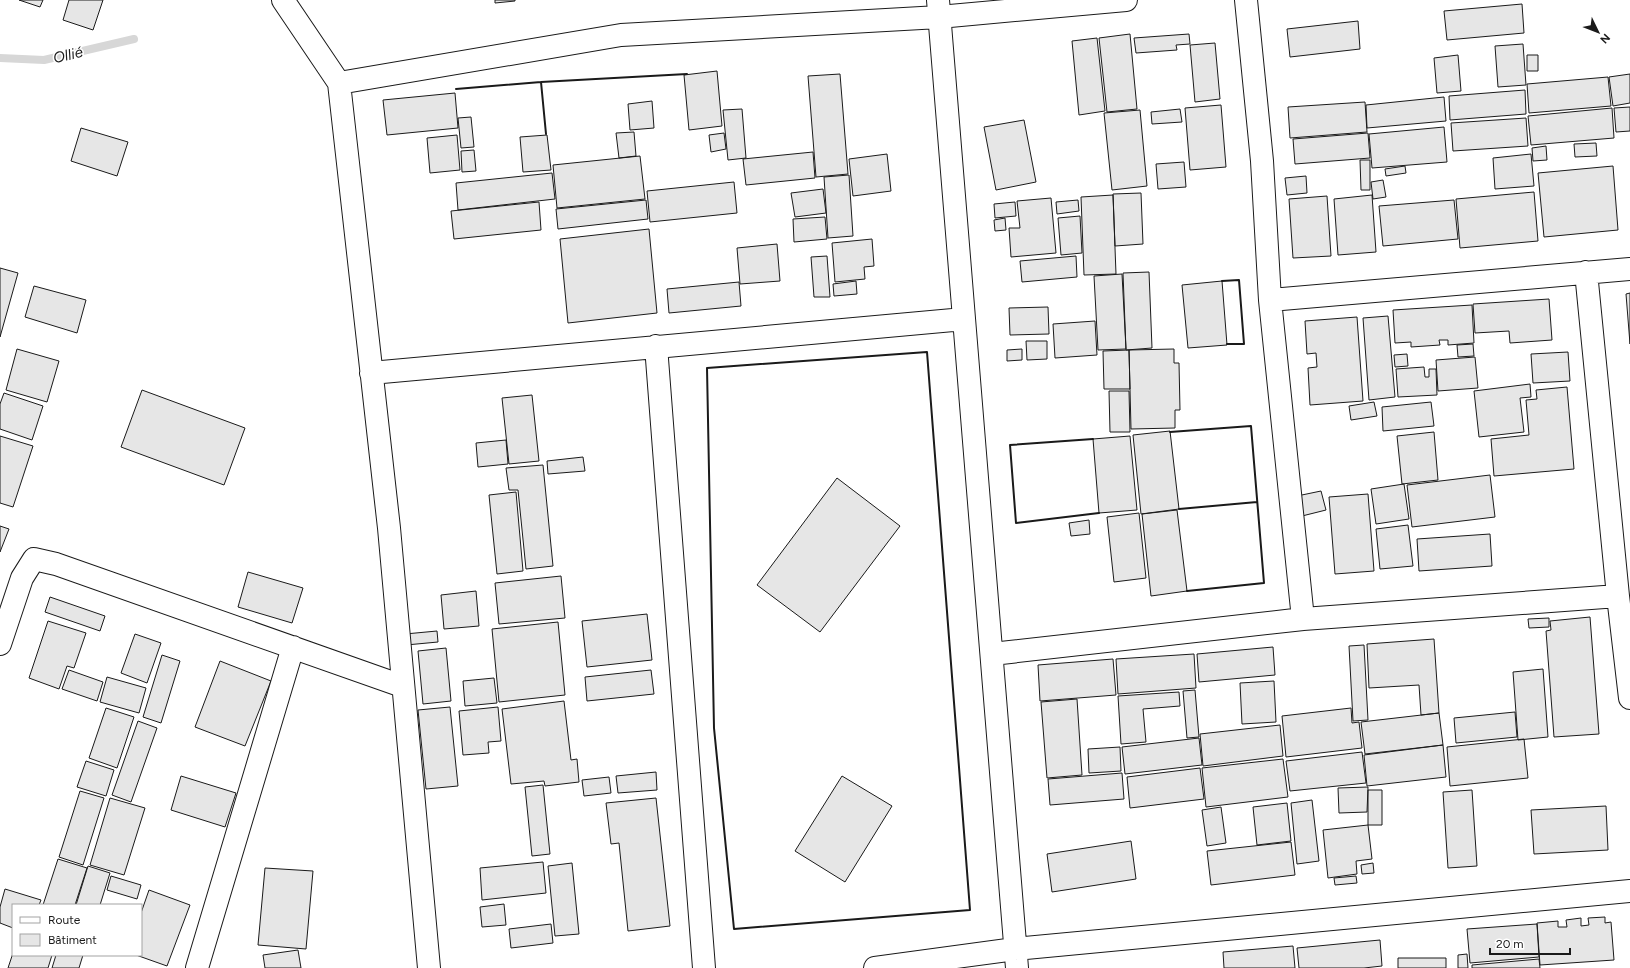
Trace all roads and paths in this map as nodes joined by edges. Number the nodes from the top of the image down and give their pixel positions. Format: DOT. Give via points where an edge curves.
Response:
graph roads {
  1 [pos="283,0"];
  2 [pos="1126,0"];
  3 [pos="1246,0"];
  4 [pos="938,8"];
  5 [pos="339,83"];
  6 [pos="1630,269"];
  7 [pos="1586,272"];
  8 [pos="1270,300"];
  9 [pos="964,319"];
  10 [pos="656,346"];
  11 [pos="371,373"];
  12 [pos="1618,596"];
  13 [pos="1303,619"];
  14 [pos="0,644"];
  15 [pos="293,647"];
  16 [pos="992,654"];
  17 [pos="402,686"];
  18 [pos="1630,698"];
  19 [pos="1630,891"];
  20 [pos="1016,959"];
  21 [pos="197,968"];
  22 [pos="429,968"];
  23 [pos="704,968"];
  24 [pos="875,968"];
  1 -- 5 [label="street"];
  2 -- 4 [label="street"];
  3 -- 8 [label="street" via="1262,161"];
  4 -- 5 [label="street" via="621,35"];
  4 -- 9 [label="street"];
  5 -- 11 [label="street"];
  6 -- 7 [label="street"];
  7 -- 8 [label="street"];
  7 -- 12 [label="street"];
  8 -- 13 [label="street"];
  9 -- 10 [label="street"];
  9 -- 16 [label="street"];
  10 -- 11 [label="street"];
  10 -- 23 [label="street"];
  11 -- 17 [label="street"];
  12 -- 13 [label="street"];
  12 -- 18 [label="street"];
  13 -- 16 [label="street"];
  14 -- 15 [label="street" via="22,578 34,559 56,564"];
  15 -- 17 [label="street"];
  15 -- 21 [label="street"];
  16 -- 20 [label="street"];
  17 -- 22 [label="street"];
  19 -- 20 [label="street"];
  20 -- 24 [label="street"];
}
